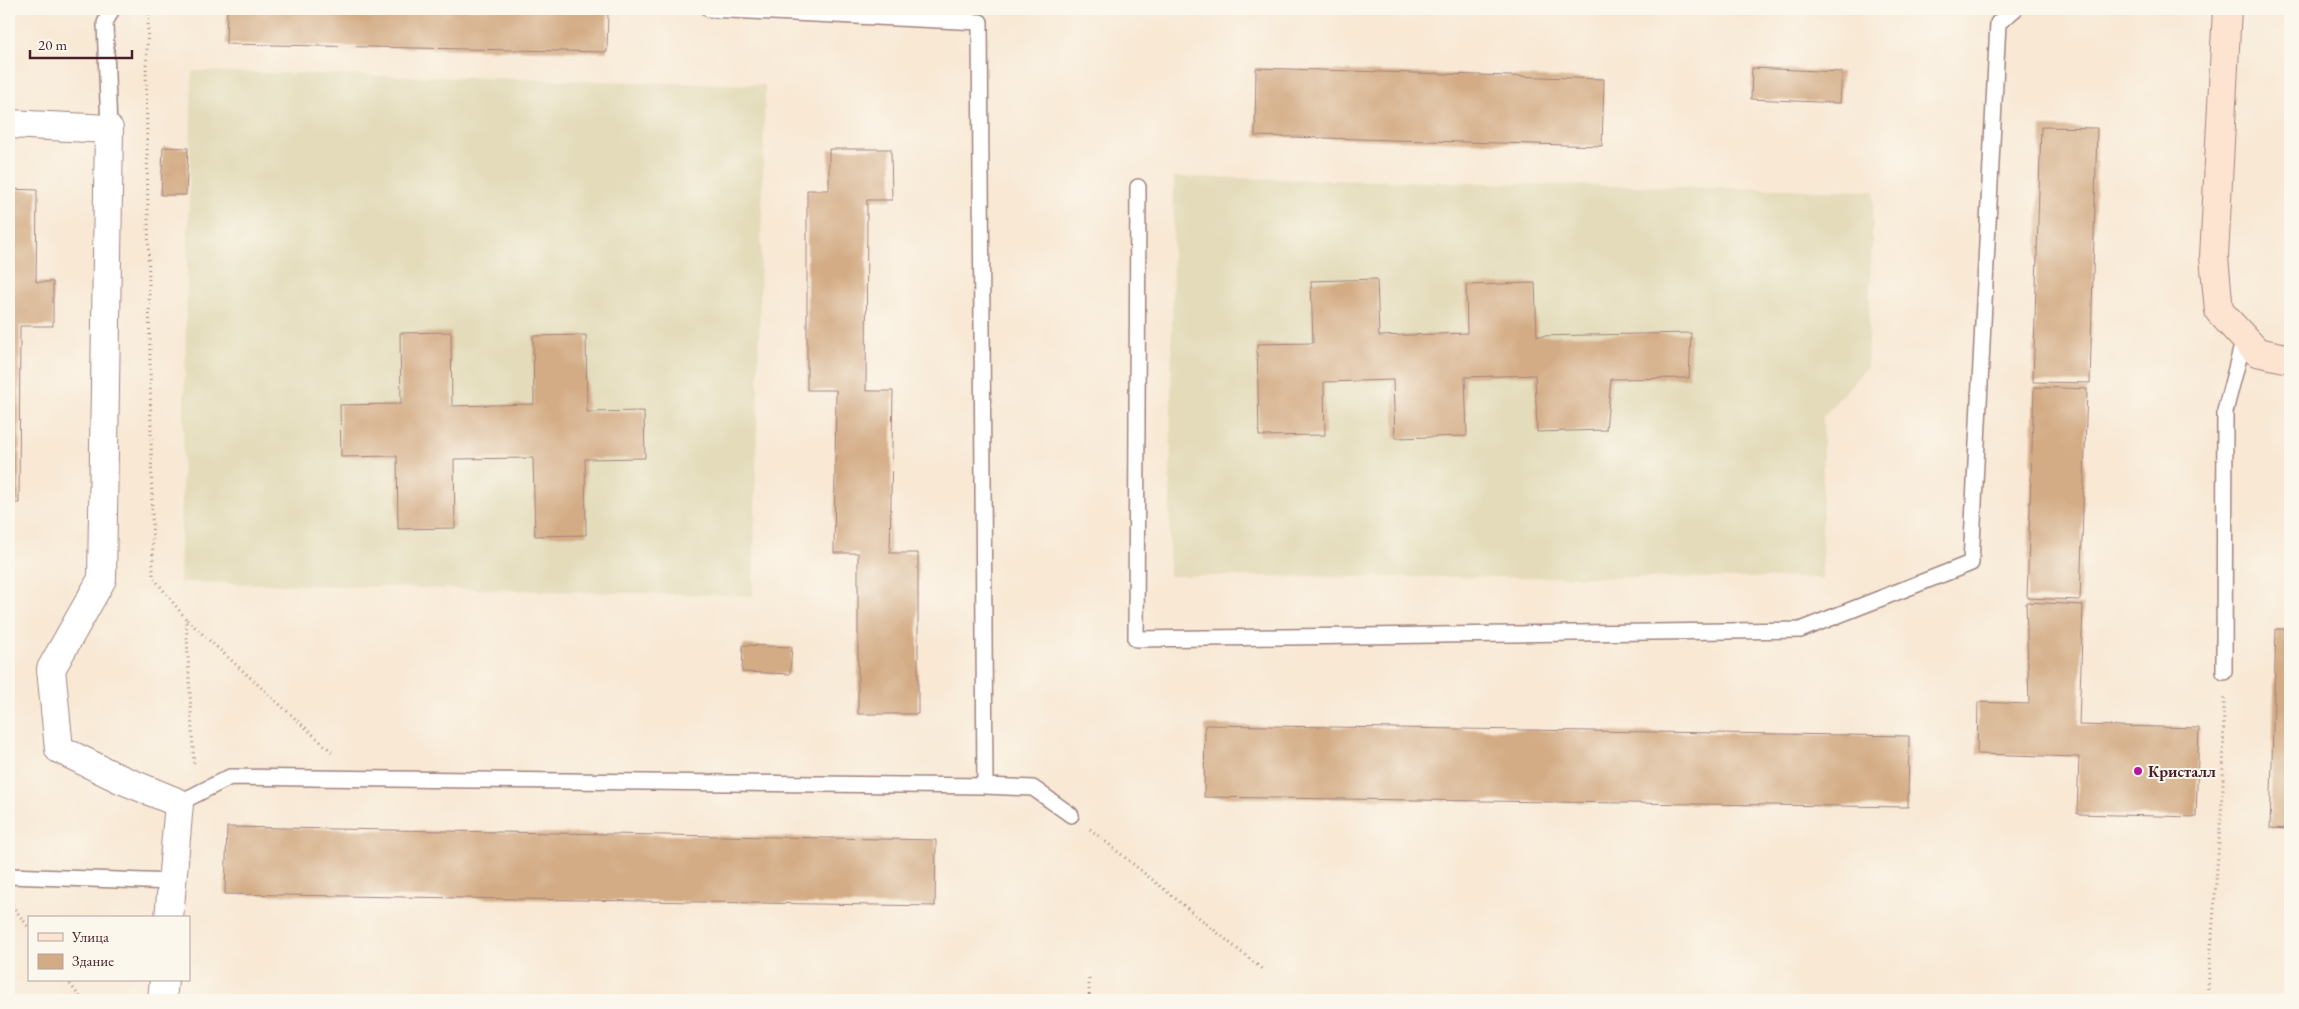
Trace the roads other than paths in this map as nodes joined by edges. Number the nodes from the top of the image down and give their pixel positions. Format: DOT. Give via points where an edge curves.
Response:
graph roads {
  1 [pos="112,9"];
  2 [pos="708,9"];
  3 [pos="2015,9"];
  4 [pos="2227,9"];
  5 [pos="9,124"];
  6 [pos="109,129"];
  7 [pos="1138,187"];
  8 [pos="2244,338"];
  9 [pos="2290,359"];
  10 [pos="2224,672"];
  11 [pos="985,786"];
  12 [pos="187,799"];
  13 [pos="1071,815"];
  14 [pos="9,876"];
  15 [pos="172,882"];
  16 [pos="169,916"];
  17 [pos="164,982"];
  18 [pos="162,1000"];
  1 -- 6 [label="lane" via="105,23"];
  2 -- 11 [label="lane" via="980,22"];
  3 -- 7 [label="lane" via="1998,23 1970,563 1800,630 1136,639"];
  4 -- 8 [label="street" via="2214,257 2219,311"];
  5 -- 6 [label="street"];
  6 -- 12 [label="street" via="102,579 51,669 59,749 118,778"];
  8 -- 9 [label="street" via="2257,352"];
  8 -- 10 [label="lane" via="2225,411"];
  11 -- 12 [label="lane" via="230,777"];
  11 -- 13 [label="lane" via="1033,788"];
  12 -- 15 [label="street"];
  14 -- 15 [label="lane"];
  15 -- 16 [label="street"];
  17 -- 18 [label="street"];
}
